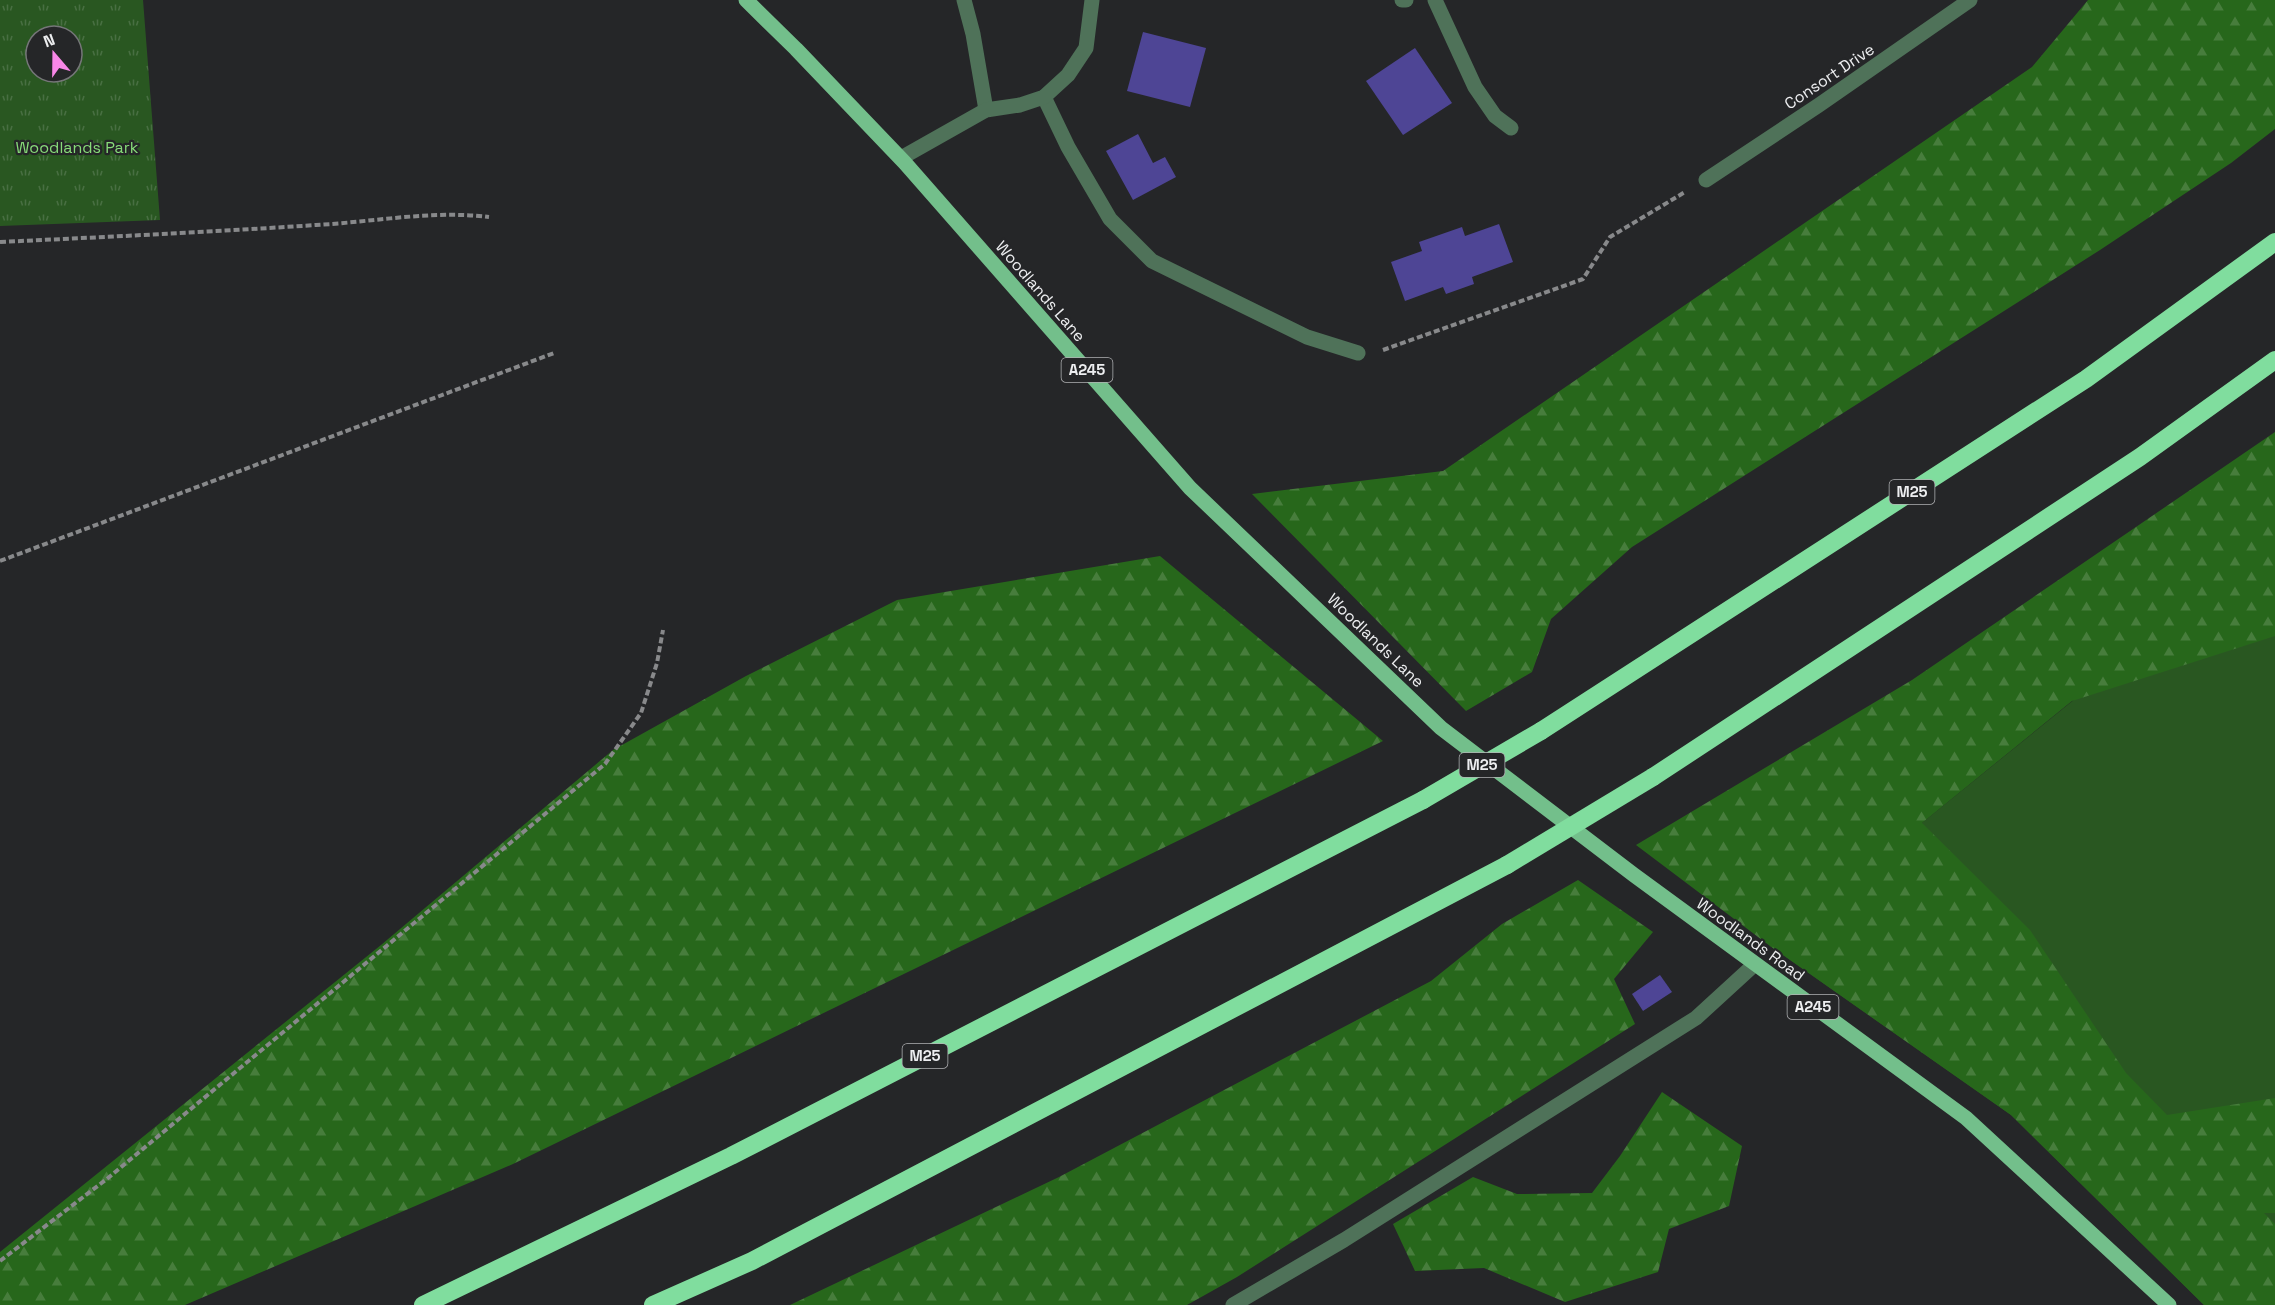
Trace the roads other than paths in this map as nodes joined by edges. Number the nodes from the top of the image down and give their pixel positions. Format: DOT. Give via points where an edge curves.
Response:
graph roads {
  1 [pos="746,0"];
  2 [pos="964,0"];
  3 [pos="1092,0"];
  4 [pos="1435,0"];
  5 [pos="1970,0"];
  6 [pos="1044,97"];
  7 [pos="986,110"];
  8 [pos="1511,128"];
  9 [pos="901,158"];
  10 [pos="1706,180"];
  11 [pos="2275,242"];
  12 [pos="1358,353"];
  13 [pos="2275,360"];
  14 [pos="1441,728"];
  15 [pos="1755,964"];
  16 [pos="423,1305"];
  17 [pos="653,1305"];
  18 [pos="1233,1305"];
  19 [pos="2169,1305"];
  1 -- 9 [label="main road, Woodlands Lane / A245"];
  2 -- 7 [label="street"];
  3 -- 6 [label="street" via="1086,48 1068,75"];
  4 -- 8 [label="street" via="1475,87 1495,116"];
  5 -- 10 [label="street, Consort Drive"];
  6 -- 7 [label="street"];
  6 -- 12 [label="street" via="1110,219 1152,261 1307,337"];
  7 -- 9 [label="street"];
  9 -- 14 [label="main road, Woodlands Lane / A245" via="1190,488"];
  11 -- 16 [label="highway, M25, bridge" via="2086,379 1541,731 1423,800 731,1156"];
  13 -- 17 [label="highway, bridge" via="2140,457 1653,777 1507,865 763,1255"];
  14 -- 15 [label="main road, Woodlands Road / A245"];
  15 -- 18 [label="street" via="1696,1018 1344,1240"];
  15 -- 19 [label="main road, Woodlands Road / A245" via="1966,1118"];
}
